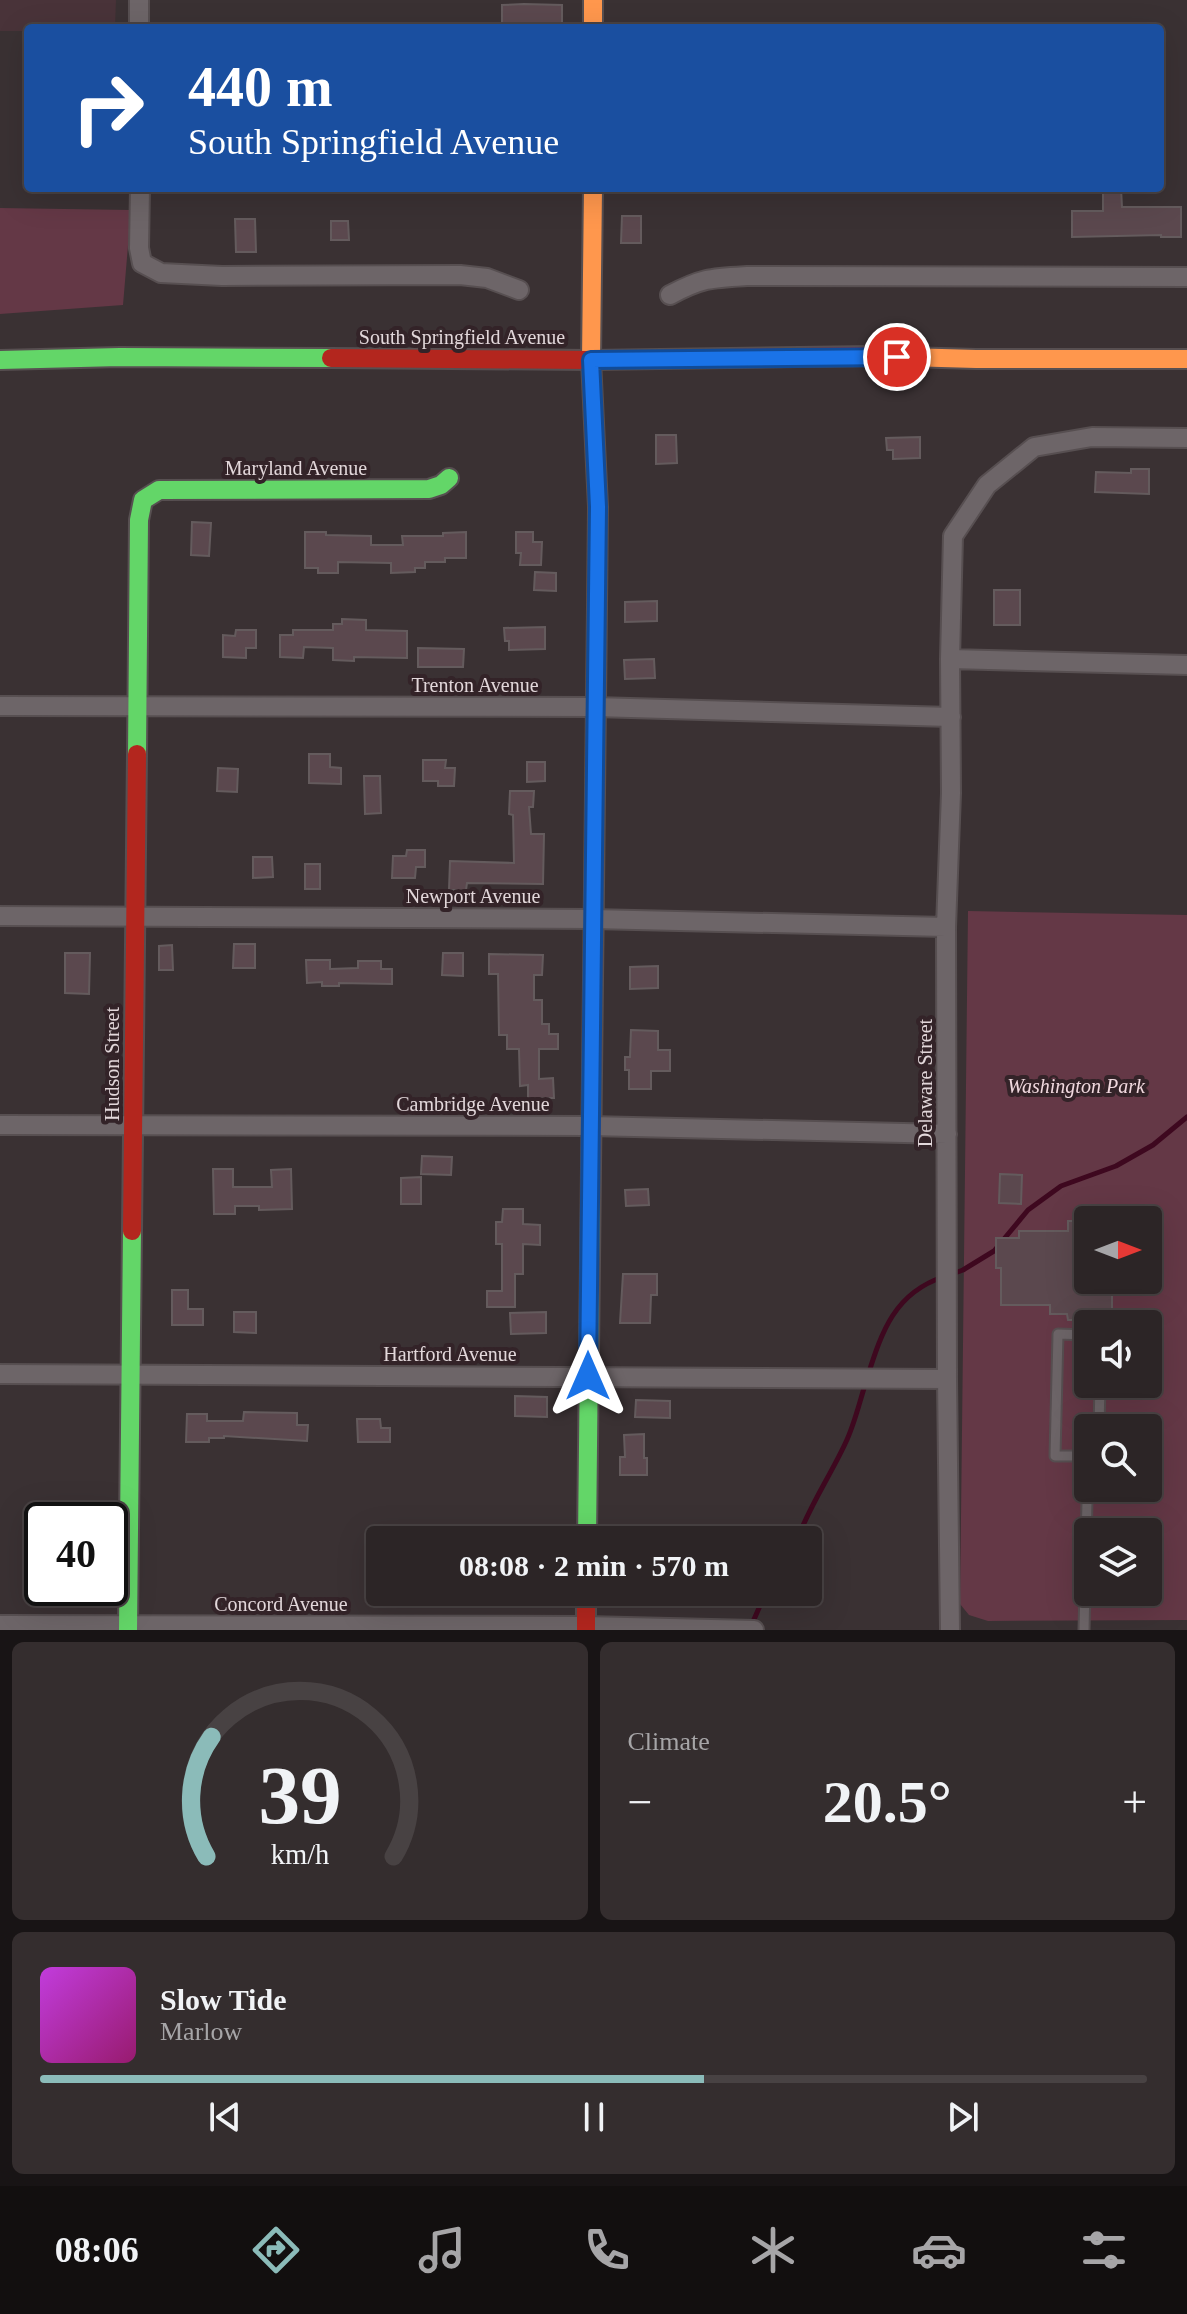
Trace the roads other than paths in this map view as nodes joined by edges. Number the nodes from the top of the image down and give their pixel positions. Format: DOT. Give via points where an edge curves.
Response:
graph roads {
  1 [pos="139,0"];
  2 [pos="593,0"];
  3 [pos="139,24"];
  4 [pos="593,24"];
  5 [pos="140,192"];
  6 [pos="593,192"];
  7 [pos="1187,277"];
  8 [pos="519,290"];
  9 [pos="670,295"];
  10 [pos="1187,359"];
  11 [pos="0,360"];
  12 [pos="591,360"];
  13 [pos="1187,438"];
  14 [pos="449,478"];
  15 [pos="143,500"];
  16 [pos="950,659"];
  17 [pos="1187,665"];
  18 [pos="0,706"];
  19 [pos="136,707"];
  20 [pos="595,707"];
  21 [pos="951,717"];
  22 [pos="0,916"];
  23 [pos="134,917"];
  24 [pos="592,919"];
  25 [pos="946,927"];
  26 [pos="0,1125"];
  27 [pos="133,1125"];
  28 [pos="590,1126"];
  29 [pos="947,1134"];
  30 [pos="1074,1335"];
  31 [pos="0,1374"];
  32 [pos="131,1375"];
  33 [pos="588,1376"];
  34 [pos="947,1379"];
  35 [pos="1074,1457"];
  36 [pos="1087,1502"];
  37 [pos="587,1526"];
  38 [pos="586,1606"];
  39 [pos="0,1625"];
  40 [pos="128,1628"];
  41 [pos="586,1628"];
  42 [pos="754,1630"];
  43 [pos="950,1630"];
  44 [pos="1084,1630"];
  1 -- 3 [label="street"];
  2 -- 4 [label="street"];
  5 -- 8 [label="street" via="142,263 161,273 460,275"];
  6 -- 12 [label="street"];
  7 -- 9 [label="street" via="747,276 697,281"];
  10 -- 12 [label="street, South Springfield Avenue"];
  11 -- 12 [label="street, South Springfield Avenue"];
  12 -- 20 [label="street" via="598,507"];
  13 -- 16 [label="street, Delaware Street" via="1092,437 1034,447 987,485 953,536"];
  14 -- 15 [label="street, Maryland Avenue" via="429,489 159,490"];
  15 -- 19 [label="street, Hudson Street"];
  16 -- 17 [label="street"];
  16 -- 21 [label="street, Delaware Street"];
  18 -- 19 [label="street, Trenton Avenue"];
  19 -- 20 [label="street, Trenton Avenue"];
  19 -- 23 [label="street, Hudson Street"];
  20 -- 21 [label="street, Trenton Avenue"];
  20 -- 24 [label="street"];
  21 -- 25 [label="street, Delaware Street"];
  22 -- 23 [label="street, Newport Avenue"];
  23 -- 24 [label="street, Newport Avenue"];
  23 -- 27 [label="street, Hudson Street"];
  24 -- 25 [label="street, Newport Avenue"];
  24 -- 28 [label="street"];
  25 -- 29 [label="street, Delaware Street"];
  26 -- 27 [label="street, Cambridge Avenue"];
  27 -- 28 [label="street, Cambridge Avenue"];
  27 -- 32 [label="street, Hudson Street"];
  28 -- 29 [label="street, Cambridge Avenue"];
  28 -- 33 [label="street"];
  29 -- 34 [label="street, Delaware Street"];
  30 -- 35 [label="lane" via="1058,1334 1055,1456"];
  31 -- 32 [label="street, Hartford Avenue"];
  32 -- 33 [label="street, Hartford Avenue"];
  32 -- 40 [label="street, Hudson Street"];
  33 -- 34 [label="street, Hartford Avenue"];
  33 -- 37 [label="street"];
  34 -- 43 [label="street, Delaware Street"];
  36 -- 44 [label="lane"];
  38 -- 41 [label="street"];
  39 -- 40 [label="street, Concord Avenue"];
  40 -- 41 [label="street, Concord Avenue"];
  41 -- 42 [label="street, Concord Avenue"];
}
